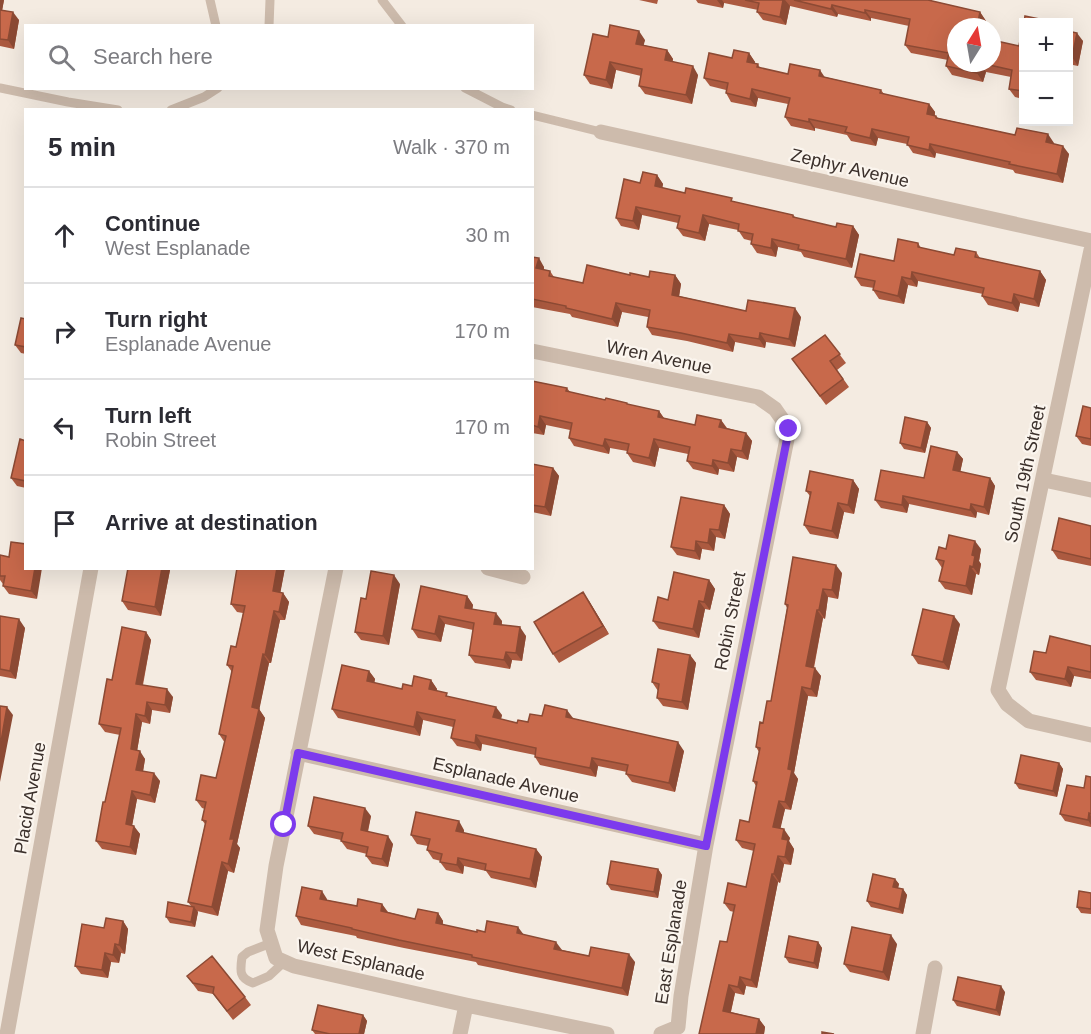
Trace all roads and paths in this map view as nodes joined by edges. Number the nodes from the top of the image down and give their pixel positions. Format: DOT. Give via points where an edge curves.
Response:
graph roads {
  1 [pos="210,0"];
  2 [pos="270,0"];
  3 [pos="382,0"];
  4 [pos="216,24"];
  5 [pos="269,24"];
  6 [pos="400,24"];
  7 [pos="0,88"];
  8 [pos="215,90"];
  9 [pos="469,90"];
  10 [pos="106,108"];
  11 [pos="176,108"];
  12 [pos="505,108"];
  13 [pos="534,115"];
  14 [pos="602,132"];
  15 [pos="1091,241"];
  16 [pos="1091,250"];
  17 [pos="534,351"];
  18 [pos="775,409"];
  19 [pos="1044,480"];
  20 [pos="1091,490"];
  21 [pos="91,570"];
  22 [pos="336,570"];
  23 [pos="496,570"];
  24 [pos="524,577"];
  25 [pos="1091,735"];
  26 [pos="298,753"];
  27 [pos="706,846"];
  28 [pos="271,943"];
  29 [pos="284,962"];
  30 [pos="934,968"];
  31 [pos="466,1005"];
  32 [pos="7,1034"];
  33 [pos="460,1034"];
  34 [pos="608,1034"];
  35 [pos="662,1034"];
  36 [pos="923,1034"];
  1 -- 4 [label="lane"];
  2 -- 5 [label="lane"];
  3 -- 6 [label="lane"];
  7 -- 10 [label="lane"];
  8 -- 11 [label="lane"];
  9 -- 12 [label="lane"];
  13 -- 14 [label="lane"];
  14 -- 15 [label="street, Zephyr Avenue"];
  16 -- 19 [label="street, South 19th Street"];
  17 -- 18 [label="street, Wren Avenue" via="758,397"];
  18 -- 27 [label="street, Robin Street" via="789,429"];
  19 -- 20 [label="street"];
  19 -- 25 [label="street, South 19th Street" via="998,690 1007,704 1029,721"];
  21 -- 32 [label="street, Placid Avenue"];
  22 -- 26 [label="street, West Esplanade"];
  23 -- 24 [label="street"];
  26 -- 27 [label="street, Esplanade Avenue"];
  26 -- 28 [label="street, West Esplanade" via="276,866 267,930"];
  27 -- 35 [label="street, East Esplanade" via="678,1027"];
  28 -- 29 [label="street, West Esplanade" via="276,958"];
  28 -- 29 [label="lane" via="242,957 242,976 253,983 269,976"];
  29 -- 31 [label="street, West Esplanade"];
  30 -- 36 [label="street"];
  31 -- 33 [label="street"];
  31 -- 34 [label="street"];
}
